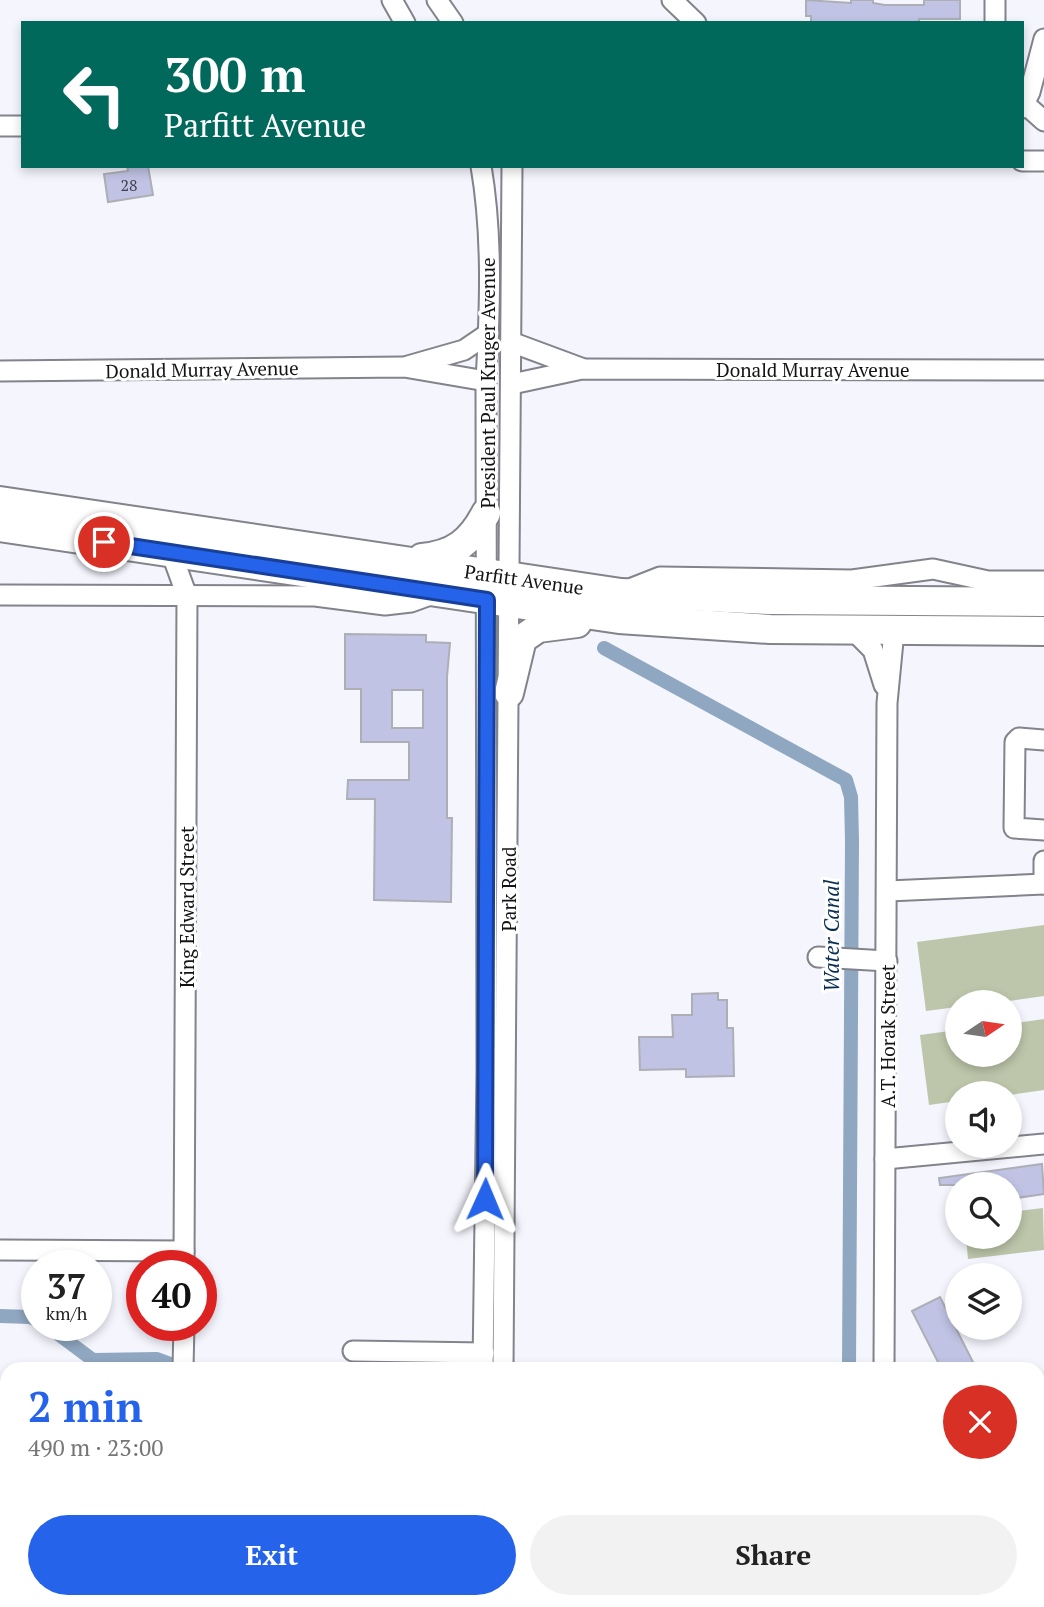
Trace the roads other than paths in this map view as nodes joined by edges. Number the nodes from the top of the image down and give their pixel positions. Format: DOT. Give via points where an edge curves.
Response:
graph roads {
  1 [pos="392,0"];
  2 [pos="437,0"];
  3 [pos="672,0"];
  4 [pos="995,0"];
  5 [pos="404,21"];
  6 [pos="452,21"];
  7 [pos="694,21"];
  8 [pos="995,21"];
  9 [pos="1044,41"];
  10 [pos="1024,106"];
  11 [pos="1044,121"];
  12 [pos="0,126"];
  13 [pos="21,126"];
  14 [pos="1024,161"];
  15 [pos="1044,162"];
  16 [pos="481,168"];
  17 [pos="512,168"];
  18 [pos="489,333"];
  19 [pos="511,342"];
  20 [pos="404,367"];
  21 [pos="582,369"];
  22 [pos="1044,370"];
  23 [pos="0,371"];
  24 [pos="486,380"];
  25 [pos="512,384"];
  26 [pos="3,510"];
  27 [pos="486,513"];
  28 [pos="0,543"];
  29 [pos="127,546"];
  30 [pos="171,552"];
  31 [pos="402,560"];
  32 [pos="933,569"];
  33 [pos="1044,581"];
  34 [pos="498,588"];
  35 [pos="437,592"];
  36 [pos="0,595"];
  37 [pos="187,596"];
  38 [pos="721,598"];
  39 [pos="933,600"];
  40 [pos="1044,602"];
  41 [pos="620,606"];
  42 [pos="1044,624"];
  43 [pos="853,631"];
  44 [pos="894,631"];
  45 [pos="1044,631"];
  46 [pos="509,693"];
  47 [pos="887,703"];
  48 [pos="1044,740"];
  49 [pos="1044,830"];
  50 [pos="1044,861"];
  51 [pos="1044,884"];
  52 [pos="888,891"];
  53 [pos="820,957"];
  54 [pos="884,961"];
  55 [pos="1044,1144"];
  56 [pos="886,1159"];
  57 [pos="0,1250"];
  58 [pos="184,1250"];
  59 [pos="126,1255"];
  60 [pos="184,1341"];
  61 [pos="353,1351"];
  62 [pos="184,1362"];
  63 [pos="480,1362"];
  64 [pos="491,1362"];
  65 [pos="491,1362"];
  66 [pos="884,1362"];
  1 -- 5 [label="street"];
  2 -- 6 [label="street"];
  3 -- 7 [label="street"];
  4 -- 8 [label="street"];
  9 -- 10 [label="street"];
  10 -- 11 [label="street"];
  12 -- 13 [label="street"];
  14 -- 15 [label="street"];
  16 -- 18 [label="street, President Paul Kruger Avenue"];
  17 -- 19 [label="street, President Paul Kruger Avenue"];
  18 -- 20 [label="street, Donald Murray Avenue" via="464,351"];
  18 -- 24 [label="street, President Paul Kruger Avenue"];
  19 -- 21 [label="street, Donald Murray Avenue"];
  19 -- 25 [label="street, President Paul Kruger Avenue"];
  20 -- 23 [label="street, Donald Murray Avenue"];
  20 -- 24 [label="street, Donald Murray Avenue"];
  21 -- 22 [label="street, Donald Murray Avenue"];
  21 -- 25 [label="street, Donald Murray Avenue"];
  24 -- 27 [label="street, President Paul Kruger Avenue"];
  25 -- 34 [label="street, President Paul Kruger Avenue"];
  26 -- 29 [label="highway, Parfitt Avenue"];
  26 -- 31 [label="highway, Parfitt Avenue"];
  27 -- 31 [label="highway" via="463,546 438,557"];
  27 -- 34 [label="street, President Paul Kruger Avenue"];
  28 -- 29 [label="highway" via="87,554 109,554"];
  29 -- 30 [label="highway, Parfitt Avenue"];
  30 -- 35 [label="highway, Parfitt Avenue"];
  30 -- 37 [label="street, King Edward Street"];
  31 -- 34 [label="highway, Parfitt Avenue"];
  32 -- 33 [label="street" via="988,581"];
  32 -- 39 [label="street"];
  32 -- 41 [label="street" via="852,580 654,578"];
  34 -- 35 [label="highway, Parfitt Avenue"];
  34 -- 41 [label="highway, Parfitt Avenue"];
  34 -- 46 [label="street, Park Road"];
  34 -- 64 [label="street, Park Road"];
  35 -- 37 [label="street, Parfitt Avenue" via="385,605 315,596"];
  36 -- 37 [label="street, Parfitt Avenue"];
  37 -- 58 [label="street, King Edward Street"];
  38 -- 39 [label="highway, Parfitt Avenue"];
  38 -- 41 [label="highway, Parfitt Avenue"];
  38 -- 44 [label="highway" via="750,611 868,614"];
  39 -- 40 [label="highway, Parfitt Avenue"];
  39 -- 42 [label="highway" via="954,616 1023,618"];
  41 -- 43 [label="highway, Parfitt Avenue"];
  41 -- 46 [label="highway" via="531,631 517,650"];
  43 -- 44 [label="highway, Parfitt Avenue"];
  43 -- 47 [label="street, A.T. Horak Street" via="873,650"];
  44 -- 45 [label="highway, Parfitt Avenue"];
  44 -- 47 [label="street, A.T. Horak Street"];
  46 -- 65 [label="street, Park Road"];
  47 -- 52 [label="street, A.T. Horak Street"];
  48 -- 49 [label="street" via="1019,738 1015,742 1014,828"];
  50 -- 51 [label="street"];
  51 -- 52 [label="street"];
  52 -- 54 [label="street, A.T. Horak Street"];
  53 -- 54 [label="street"];
  54 -- 56 [label="street, A.T. Horak Street"];
  55 -- 56 [label="street"];
  56 -- 66 [label="street, A.T. Horak Street"];
  57 -- 59 [label="street"];
  60 -- 62 [label="street"];
  61 -- 63 [label="street"];
}
